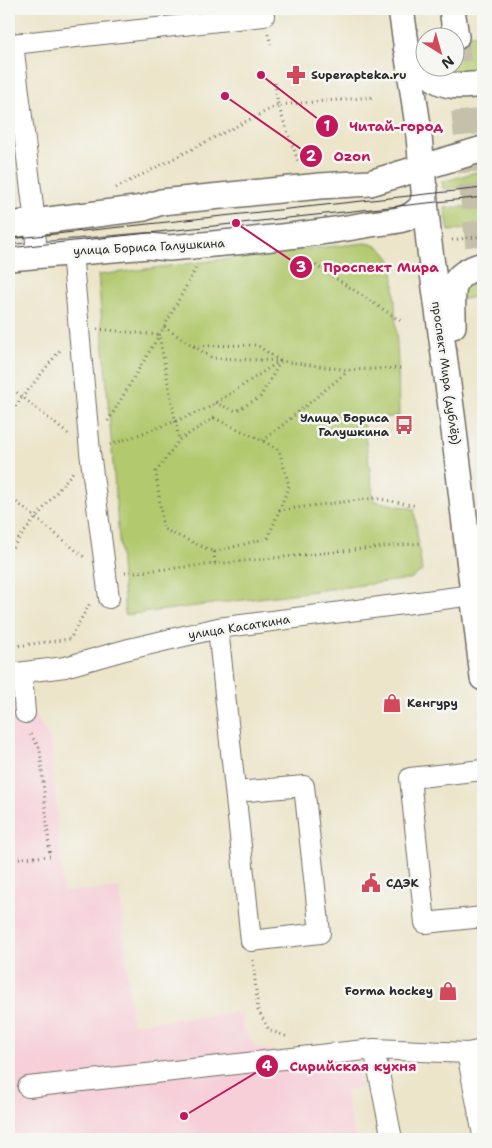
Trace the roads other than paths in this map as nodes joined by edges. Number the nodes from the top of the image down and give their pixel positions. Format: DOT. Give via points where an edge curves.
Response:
graph roads {
  1 [pos="263,9"];
  2 [pos="402,9"];
  3 [pos="452,9"];
  4 [pos="455,28"];
  5 [pos="406,47"];
  6 [pos="483,84"];
  7 [pos="483,149"];
  8 [pos="433,164"];
  9 [pos="424,194"];
  10 [pos="35,222"];
  11 [pos="375,223"];
  12 [pos="9,225"];
  13 [pos="439,241"];
  14 [pos="72,252"];
  15 [pos="37,255"];
  16 [pos="9,258"];
  17 [pos="483,265"];
  18 [pos="448,386"];
  19 [pos="473,595"];
  20 [pos="109,598"];
  21 [pos="218,628"];
  22 [pos="15,674"];
  23 [pos="483,678"];
  24 [pos="25,720"];
  25 [pos="483,770"];
  26 [pos="236,792"];
  27 [pos="483,917"];
  28 [pos="374,1049"];
  29 [pos="475,1052"];
  30 [pos="28,1087"];
  31 [pos="483,1135"];
  32 [pos="392,1139"];
  1 -- 10 [label="street" via="264,16 12,38"];
  2 -- 5 [label="main road"];
  3 -- 4 [label="main road"];
  5 -- 6 [label="main road" via="440,83 462,87"];
  5 -- 8 [label="main road"];
  7 -- 8 [label="main road"];
  8 -- 9 [label="main road" via="435,167 429,174"];
  8 -- 10 [label="main road" via="370,183 162,202 144,208"];
  9 -- 11 [label="main road, улица Бориса Галушкина" via="419,210 390,222"];
  9 -- 13 [label="main road, проспект Мира (дублёр)"];
  10 -- 12 [label="main road"];
  10 -- 15 [label="street"];
  11 -- 13 [label="main road" via="411,224"];
  11 -- 14 [label="main road, улица Бориса Галушкина" via="321,233 169,248 148,246"];
  13 -- 18 [label="main road, проспект Мира (дублёр)"];
  14 -- 15 [label="main road, улица Бориса Галушкина"];
  14 -- 20 [label="street" via="90,452"];
  15 -- 16 [label="main road, улица Бориса Галушкина"];
  17 -- 18 [label="main road" via="462,274 455,282"];
  18 -- 19 [label="main road, проспект Мира (дублёр)"];
  19 -- 21 [label="street, улица Касаткина"];
  19 -- 23 [label="main road, проспект Мира (дублёр)"];
  21 -- 22 [label="street, улица Касаткина" via="65,667"];
  21 -- 26 [label="street"];
  22 -- 24 [label="street"];
  25 -- 27 [label="street" via="410,778 426,923"];
  26 -- 26 [label="street" via="251,941 320,933 304,786"];
  28 -- 29 [label="street"];
  28 -- 30 [label="street"];
  28 -- 32 [label="street"];
  29 -- 31 [label="street"];
}
